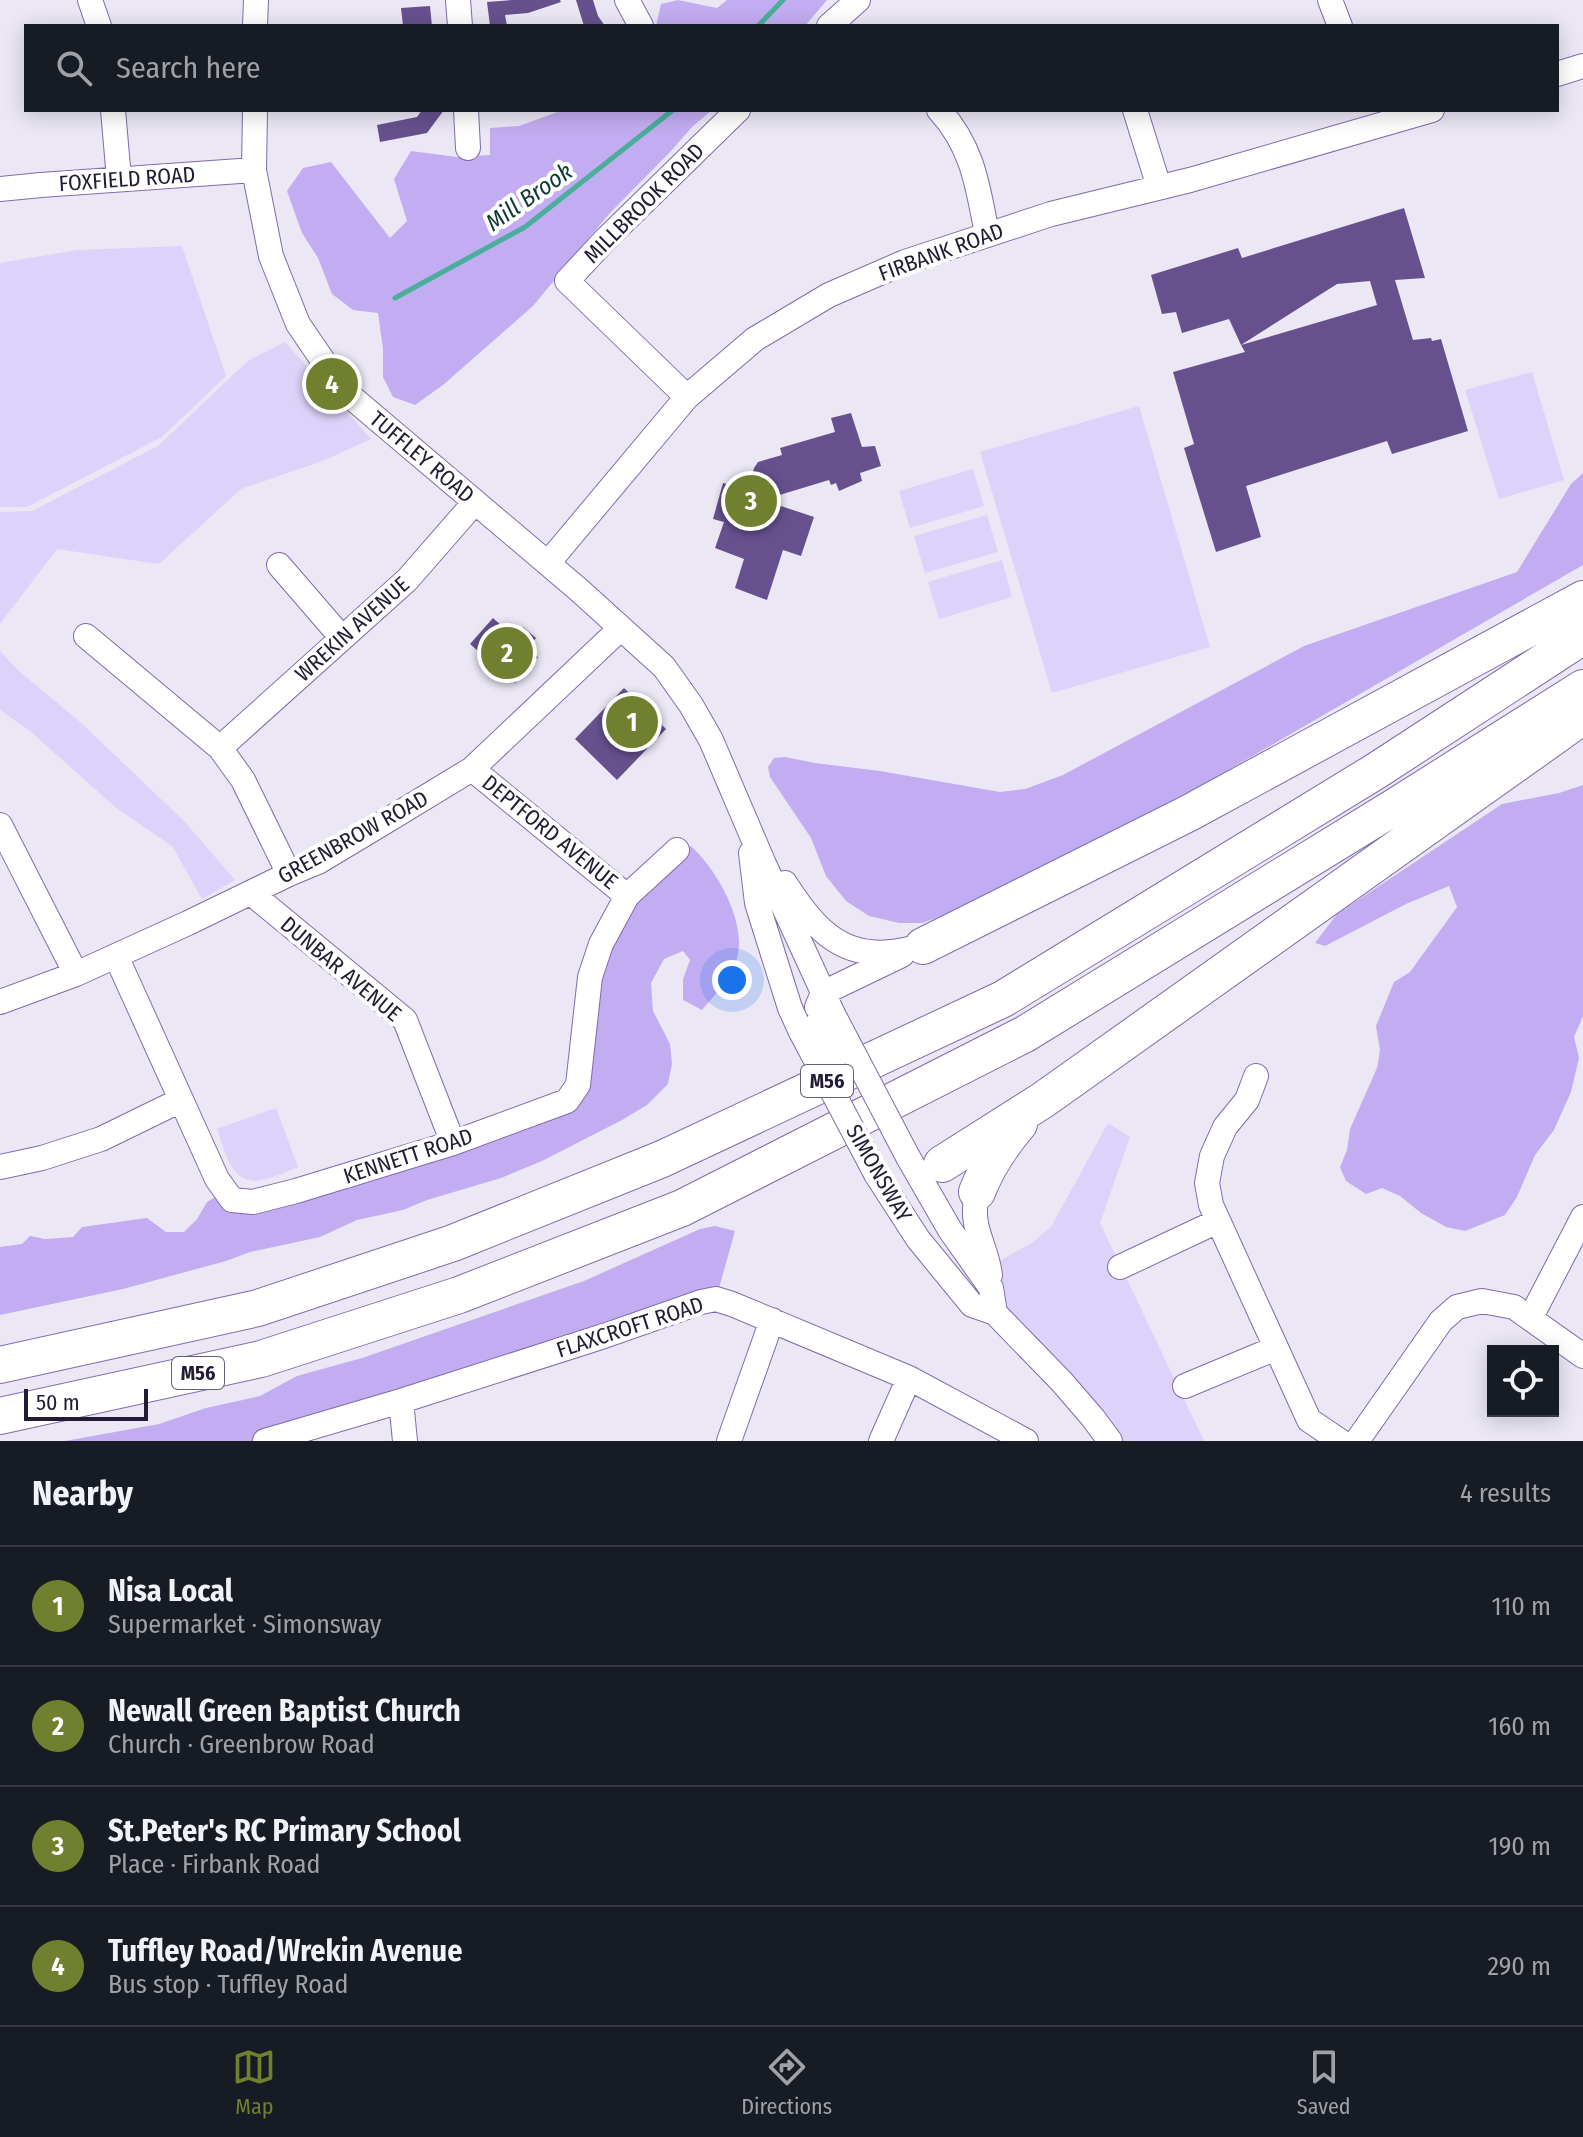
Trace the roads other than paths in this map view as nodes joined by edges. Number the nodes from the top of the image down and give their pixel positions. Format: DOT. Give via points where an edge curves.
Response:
graph roads {
  1 [pos="90,0"];
  2 [pos="256,0"];
  3 [pos="458,0"];
  4 [pos="627,0"];
  5 [pos="1330,0"];
  6 [pos="857,11"];
  7 [pos="98,24"];
  8 [pos="255,24"];
  9 [pos="460,24"];
  10 [pos="640,24"];
  11 [pos="833,24"];
  12 [pos="1339,24"];
  13 [pos="1583,66"];
  14 [pos="1559,73"];
  15 [pos="113,112"];
  16 [pos="255,112"];
  17 [pos="466,112"];
  18 [pos="736,112"];
  19 [pos="940,112"];
  20 [pos="1136,112"];
  21 [pos="1416,112"];
  22 [pos="1375,117"];
  23 [pos="468,148"];
  24 [pos="254,170"];
  25 [pos="119,179"];
  26 [pos="1159,187"];
  27 [pos="0,189"];
  28 [pos="987,234"];
  29 [pos="687,397"];
  30 [pos="475,502"];
  31 [pos="548,563"];
  32 [pos="279,565"];
  33 [pos="1583,599"];
  34 [pos="621,628"];
  35 [pos="86,636"];
  36 [pos="1583,636"];
  37 [pos="342,638"];
  38 [pos="1583,688"];
  39 [pos="1583,716"];
  40 [pos="220,748"];
  41 [pos="472,769"];
  42 [pos="748,823"];
  43 [pos="0,825"];
  44 [pos="677,850"];
  45 [pos="289,874"];
  46 [pos="251,893"];
  47 [pos="627,896"];
  48 [pos="923,946"];
  49 [pos="116,956"];
  50 [pos="76,974"];
  51 [pos="0,1002"];
  52 [pos="818,1016"];
  53 [pos="1256,1076"];
  54 [pos="181,1100"];
  55 [pos="1043,1100"];
  56 [pos="453,1143"];
  57 [pos="923,1166"];
  58 [pos="0,1167"];
  59 [pos="882,1184"];
  60 [pos="977,1192"];
  61 [pos="1583,1217"];
  62 [pos="1218,1221"];
  63 [pos="1120,1267"];
  64 [pos="991,1288"];
  65 [pos="995,1313"];
  66 [pos="1531,1317"];
  67 [pos="772,1320"];
  68 [pos="1276,1348"];
  69 [pos="1583,1356"];
  70 [pos="0,1365"];
  71 [pos="909,1378"];
  72 [pos="1185,1386"];
  73 [pos="401,1401"];
  74 [pos="0,1416"];
  75 [pos="265,1441"];
  76 [pos="405,1441"];
  77 [pos="729,1441"];
  78 [pos="881,1441"];
  79 [pos="1026,1441"];
  80 [pos="1110,1441"];
  81 [pos="1340,1441"];
  82 [pos="1357,1441"];
  1 -- 7 [label="street"];
  2 -- 8 [label="street"];
  3 -- 9 [label="street"];
  4 -- 10 [label="street"];
  5 -- 12 [label="street"];
  6 -- 11 [label="street"];
  13 -- 14 [label="street"];
  15 -- 25 [label="street"];
  16 -- 24 [label="street, TUFFLEY ROAD"];
  17 -- 23 [label="street"];
  18 -- 29 [label="street, MILLBROOK ROAD" via="567,281"];
  19 -- 28 [label="street" via="974,169"];
  20 -- 26 [label="street"];
  21 -- 22 [label="street, FIRBANK ROAD"];
  22 -- 26 [label="street, FIRBANK ROAD"];
  24 -- 25 [label="street, FOXFIELD ROAD"];
  24 -- 30 [label="street, TUFFLEY ROAD" via="271,256 298,324 343,390"];
  25 -- 27 [label="street, FOXFIELD ROAD"];
  26 -- 28 [label="street, FIRBANK ROAD"];
  28 -- 29 [label="street, FIRBANK ROAD" via="829,295 755,339"];
  29 -- 31 [label="street, FIRBANK ROAD"];
  30 -- 31 [label="street, TUFFLEY ROAD"];
  30 -- 37 [label="street, WREKIN AVENUE" via="407,580"];
  31 -- 34 [label="street, SIMONSWAY"];
  32 -- 37 [label="street"];
  33 -- 48 [label="highway" via="1189,813"];
  34 -- 41 [label="street, GREENBROW ROAD"];
  34 -- 42 [label="street, SIMONSWAY" via="664,667 691,705"];
  35 -- 40 [label="street"];
  36 -- 70 [label="highway, M56" via="1376,771 1003,999 662,1159 453,1243 258,1308"];
  37 -- 40 [label="street, WREKIN AVENUE"];
  38 -- 74 [label="highway, M56" via="1025,1034 682,1208 459,1295 261,1359"];
  39 -- 55 [label="highway"];
  40 -- 45 [label="street" via="243,780"];
  41 -- 45 [label="street, GREENBROW ROAD" via="318,862"];
  41 -- 47 [label="street, DEPTFORD AVENUE"];
  42 -- 48 [label="street" via="825,934 868,952"];
  42 -- 52 [label="street, SIMONSWAY"];
  42 -- 52 [label="street, SIMONSWAY" via="757,903 790,1008"];
  43 -- 50 [label="street"];
  44 -- 47 [label="street, KENNETT ROAD"];
  45 -- 46 [label="street, GREENBROW ROAD"];
  46 -- 49 [label="street, GREENBROW ROAD"];
  46 -- 56 [label="street, DUNBAR AVENUE" via="405,1020"];
  47 -- 56 [label="street, KENNETT ROAD" via="590,977 578,1085 567,1101"];
  48 -- 52 [label="street"];
  49 -- 50 [label="street, GREENBROW ROAD"];
  49 -- 54 [label="street, KENNETT ROAD"];
  50 -- 51 [label="street, GREENBROW ROAD"];
  52 -- 57 [label="street, SIMONSWAY, bridge"];
  52 -- 59 [label="street, SIMONSWAY, bridge" via="835,1095"];
  53 -- 62 [label="street" via="1212,1156 1207,1183"];
  54 -- 56 [label="street, KENNETT ROAD" via="232,1200 253,1202 296,1191"];
  54 -- 58 [label="street" via="101,1139"];
  55 -- 57 [label="highway"];
  55 -- 60 [label="highway" via="998,1149"];
  57 -- 59 [label="street"];
  57 -- 64 [label="street, SIMONSWAY" via="950,1230"];
  59 -- 65 [label="street, SIMONSWAY" via="972,1305"];
  60 -- 64 [label="street" via="976,1233"];
  61 -- 66 [label="street"];
  62 -- 63 [label="street"];
  62 -- 68 [label="street"];
  64 -- 65 [label="street, SIMONSWAY"];
  65 -- 80 [label="street, SIMONSWAY"];
  66 -- 69 [label="street"];
  66 -- 82 [label="street" via="1514,1307 1482,1301 1457,1307 1441,1321"];
  67 -- 71 [label="street, FLAXCROFT ROAD"];
  67 -- 73 [label="street, FLAXCROFT ROAD" via="716,1299 701,1302"];
  67 -- 77 [label="street"];
  68 -- 72 [label="street"];
  68 -- 81 [label="street" via="1309,1420"];
  71 -- 78 [label="street"];
  71 -- 79 [label="street, FLAXCROFT ROAD"];
  73 -- 75 [label="street, FLAXCROFT ROAD"];
  73 -- 76 [label="street"];
}
